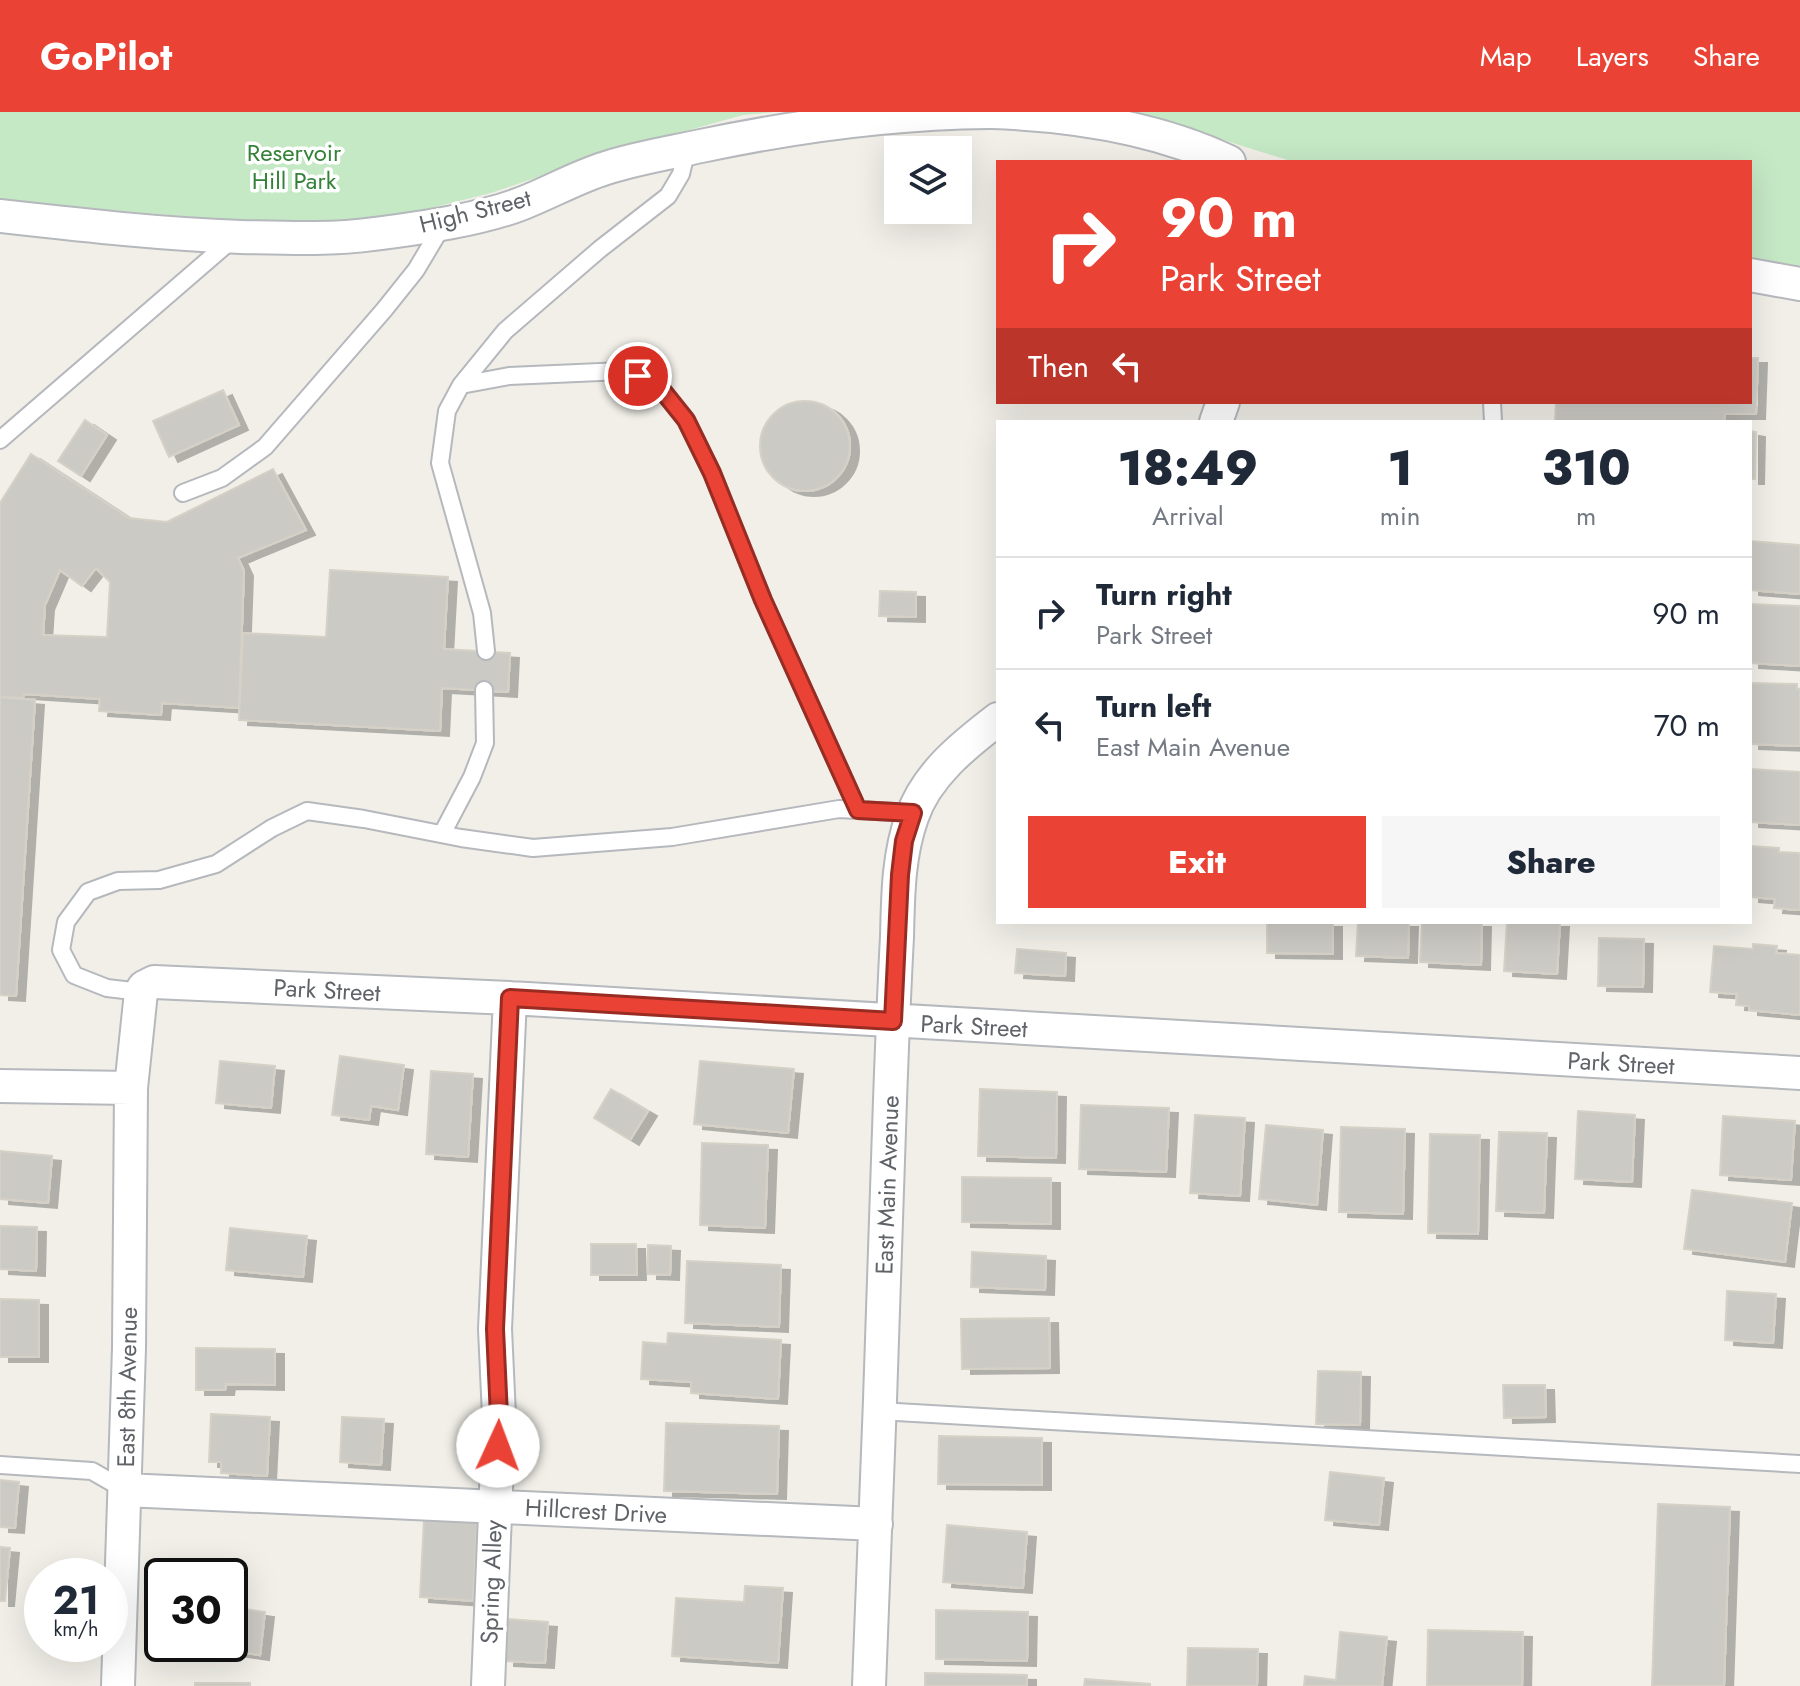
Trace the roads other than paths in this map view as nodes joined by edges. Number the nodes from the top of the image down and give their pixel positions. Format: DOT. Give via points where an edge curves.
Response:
graph roads {
  1 [pos="991,112"];
  2 [pos="687,149"];
  3 [pos="1224,160"];
  4 [pos="0,216"];
  5 [pos="445,222"];
  6 [pos="236,236"];
  7 [pos="1752,275"];
  8 [pos="1800,284"];
  9 [pos="461,385"];
  10 [pos="0,440"];
  11 [pos="183,493"];
  12 [pos="486,651"];
  13 [pos="484,690"];
  14 [pos="996,721"];
  15 [pos="858,810"];
  16 [pos="913,813"];
  17 [pos="442,834"];
  18 [pos="141,992"];
  19 [pos="510,998"];
  20 [pos="893,1021"];
  21 [pos="1800,1073"];
  22 [pos="0,1086"];
  23 [pos="131,1088"];
  24 [pos="879,1411"];
  25 [pos="1800,1464"];
  26 [pos="0,1465"];
  27 [pos="125,1490"];
  28 [pos="494,1506"];
  29 [pos="876,1524"];
  30 [pos="118,1686"];
  31 [pos="488,1686"];
  32 [pos="869,1686"];
  1 -- 2 [label="street, High Street" via="849,121"];
  1 -- 3 [label="street, High Street" via="1123,127"];
  2 -- 5 [label="street, High Street" via="605,168 522,203"];
  2 -- 9 [label="lane" via="668,196 505,331"];
  4 -- 6 [label="street, High Street"];
  5 -- 6 [label="street, High Street" via="335,237"];
  5 -- 11 [label="lane" via="416,270 265,447 222,478"];
  6 -- 10 [label="lane"];
  7 -- 8 [label="street"];
  9 -- 12 [label="lane" via="447,411 440,463 482,613"];
  9 -- 15 [label="lane" via="509,376 623,371 654,380 686,420 712,473"];
  13 -- 17 [label="lane" via="485,743"];
  14 -- 16 [label="street, East Main Avenue" via="942,767"];
  15 -- 16 [label="lane"];
  15 -- 17 [label="lane" via="672,837 533,848"];
  16 -- 20 [label="street, East Main Avenue" via="900,875"];
  17 -- 18 [label="lane" via="307,811 216,864 159,880 118,881 88,892 66,922 61,950 74,975 107,988"];
  18 -- 19 [label="street, Park Street" via="160,982"];
  18 -- 23 [label="street"];
  19 -- 20 [label="street, Park Street"];
  19 -- 28 [label="street, Spring Alley" via="495,1329 499,1416"];
  20 -- 21 [label="street, Park Street"];
  20 -- 24 [label="street, East Main Avenue"];
  22 -- 23 [label="street"];
  23 -- 27 [label="street, East 8th Avenue"];
  24 -- 25 [label="lane"];
  24 -- 29 [label="street, East Main Avenue"];
  26 -- 27 [label="lane" via="92,1471"];
  27 -- 28 [label="street, Hillcrest Drive"];
  27 -- 30 [label="street, East 8th Avenue"];
  28 -- 29 [label="street, Hillcrest Drive"];
  28 -- 31 [label="street, Spring Alley"];
  29 -- 32 [label="street, East Main Avenue"];
}
